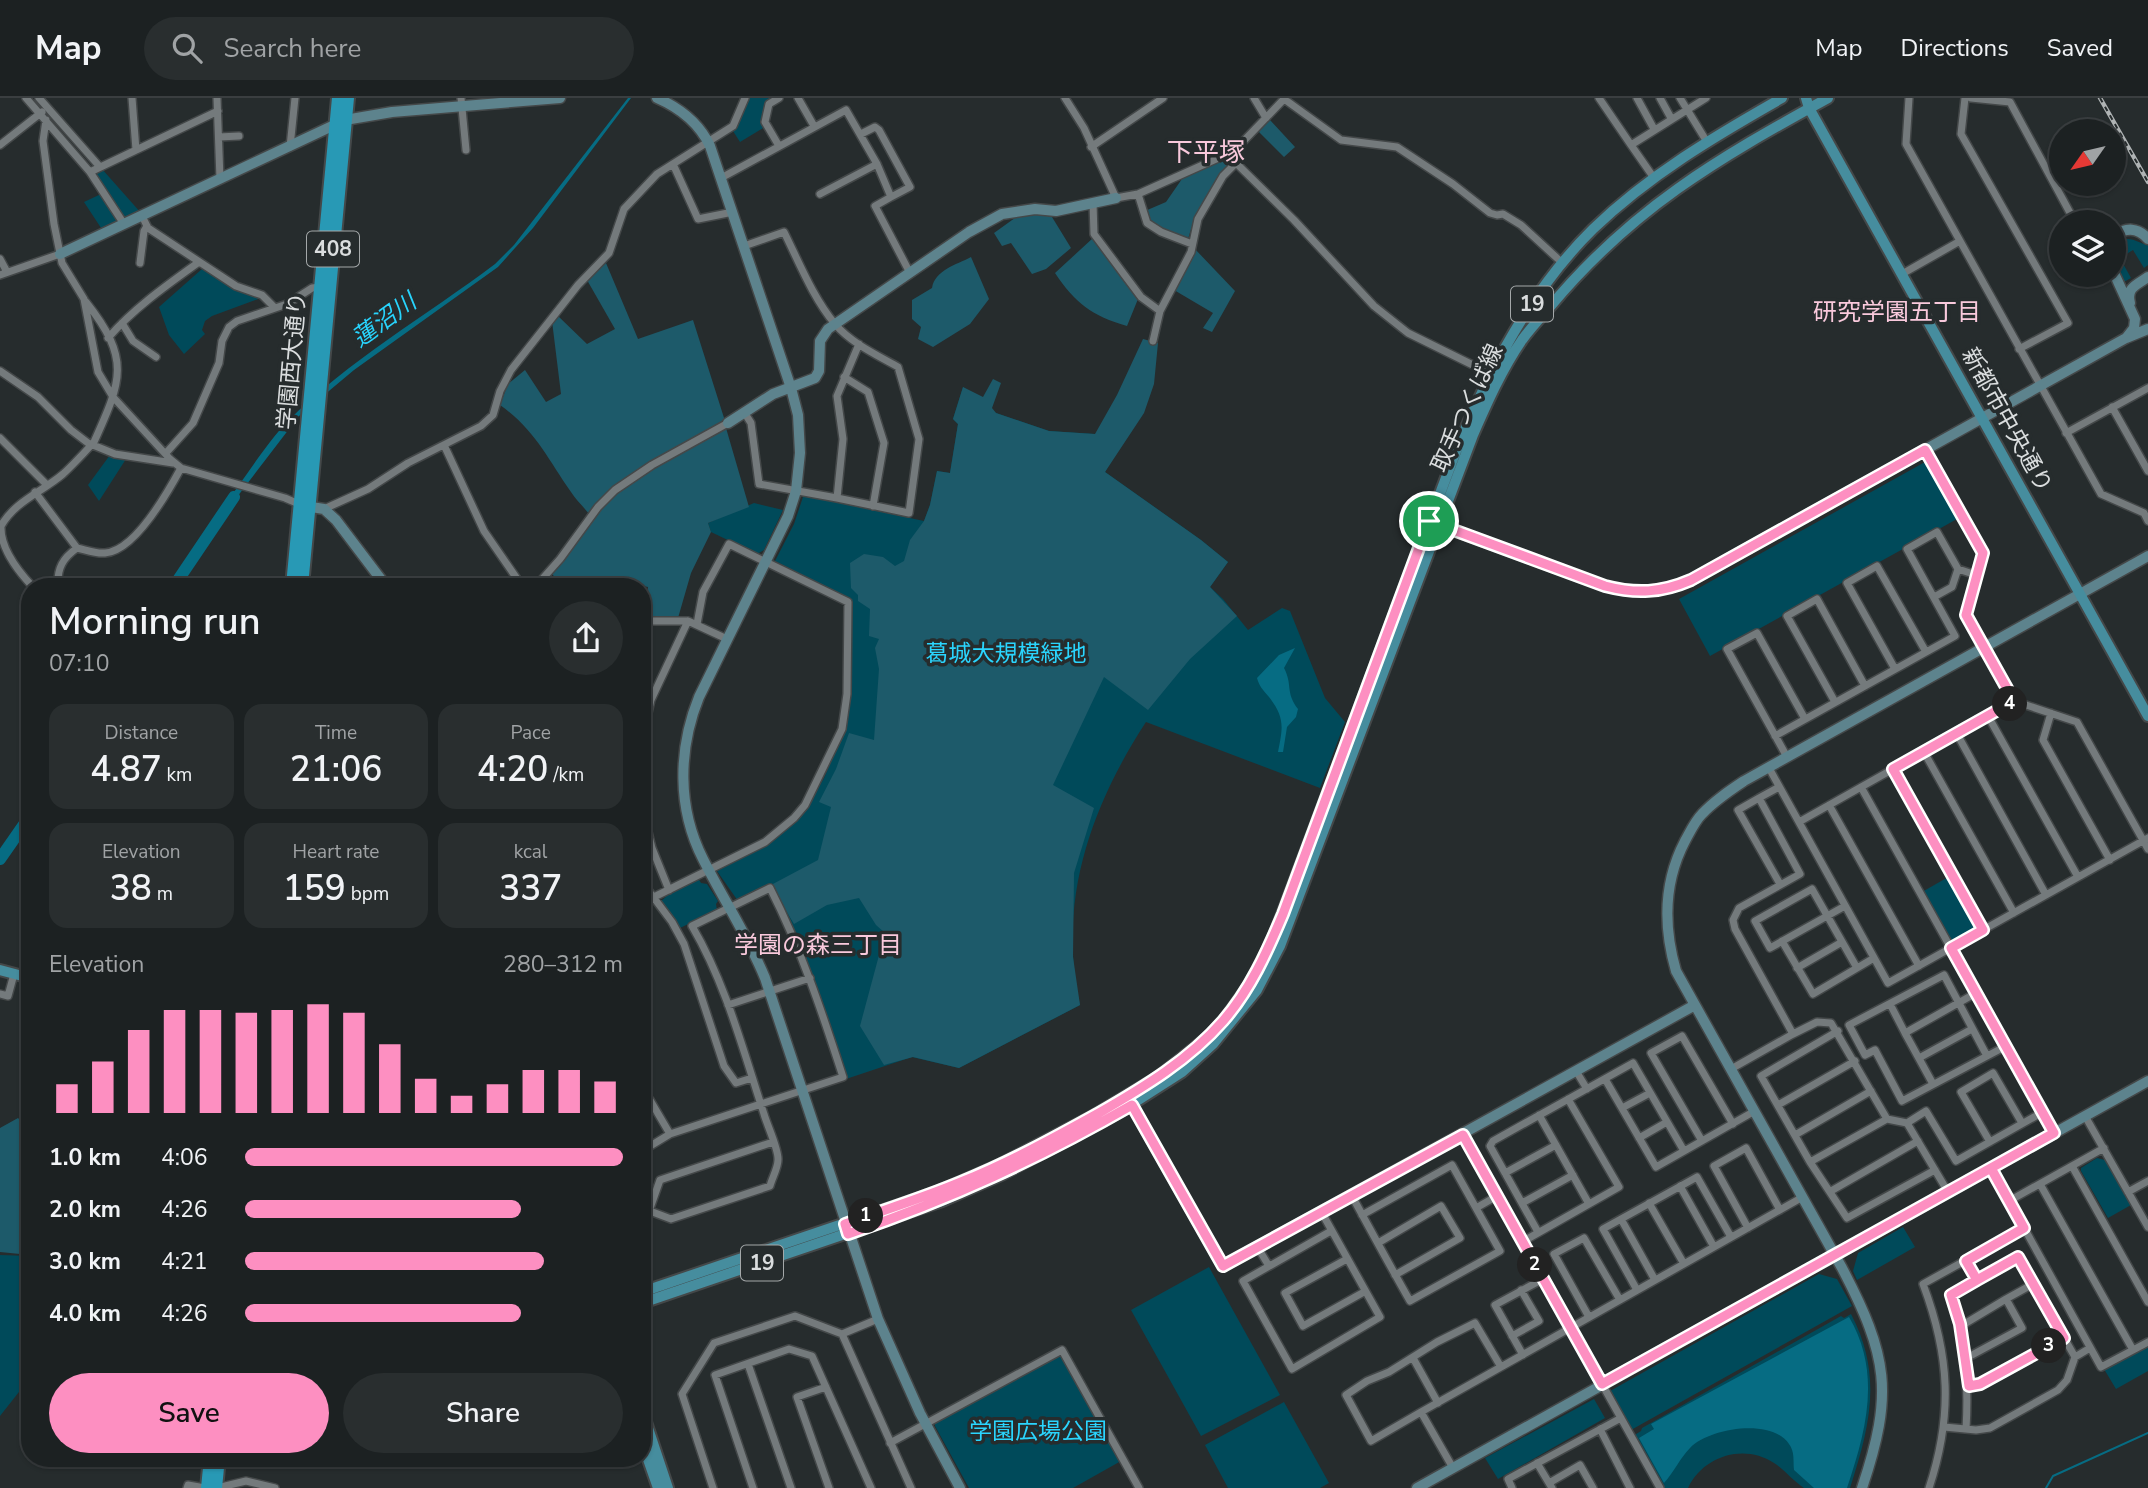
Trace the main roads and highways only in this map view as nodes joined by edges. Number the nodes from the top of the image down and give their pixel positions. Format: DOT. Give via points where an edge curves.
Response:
graph roads {
  1 [pos="338,98"];
  2 [pos="348,98"];
  3 [pos="1782,98"];
  4 [pos="1800,98"];
  5 [pos="1828,98"];
  6 [pos="1808,103"];
  7 [pos="340,122"];
  8 [pos="304,505"];
  9 [pos="1434,523"];
  10 [pos="293,578"];
  11 [pos="302,578"];
  12 [pos="2148,716"];
  13 [pos="0,970"];
  14 [pos="21,976"];
  15 [pos="847,1229"];
  16 [pos="651,1290"];
  17 [pos="651,1300"];
  18 [pos="651,1437"];
  19 [pos="208,1467"];
  20 [pos="218,1467"];
  21 [pos="651,1467"];
  22 [pos="206,1488"];
  23 [pos="216,1488"];
  24 [pos="658,1488"];
  25 [pos="668,1488"];
  1 -- 7 [label="highway, 学園西大通り / 408"];
  2 -- 7 [label="highway, 学園西大通り / 408"];
  3 -- 9 [label="main road, 取手つくば線 / 19" via="1654,178 1592,230 1556,271 1491,374 1465,429"];
  4 -- 6 [label="main road, 新都市中央通り"];
  5 -- 6 [label="main road, 取手つくば線 / 19"];
  6 -- 9 [label="main road, 取手つくば線 / 19" via="1663,197 1571,282 1522,340"];
  6 -- 12 [label="main road, 新都市中央通り"];
  7 -- 8 [label="highway, 学園西大通り / 408" via="307,422"];
  7 -- 8 [label="highway, 学園西大通り / 408" via="319,408"];
  8 -- 10 [label="highway, 学園西大通り / 408"];
  8 -- 11 [label="highway, 学園西大通り / 408"];
  9 -- 15 [label="main road, 取手つくば線 / 19" via="1291,918 1269,969 1244,1008 1182,1072 975,1176"];
  13 -- 14 [label="main road"];
  15 -- 16 [label="main road, 取手つくば線 / 19"];
  15 -- 17 [label="main road, 取手つくば線 / 19"];
  18 -- 25 [label="main road"];
  19 -- 22 [label="highway"];
  20 -- 23 [label="highway"];
  21 -- 24 [label="main road"];
}
